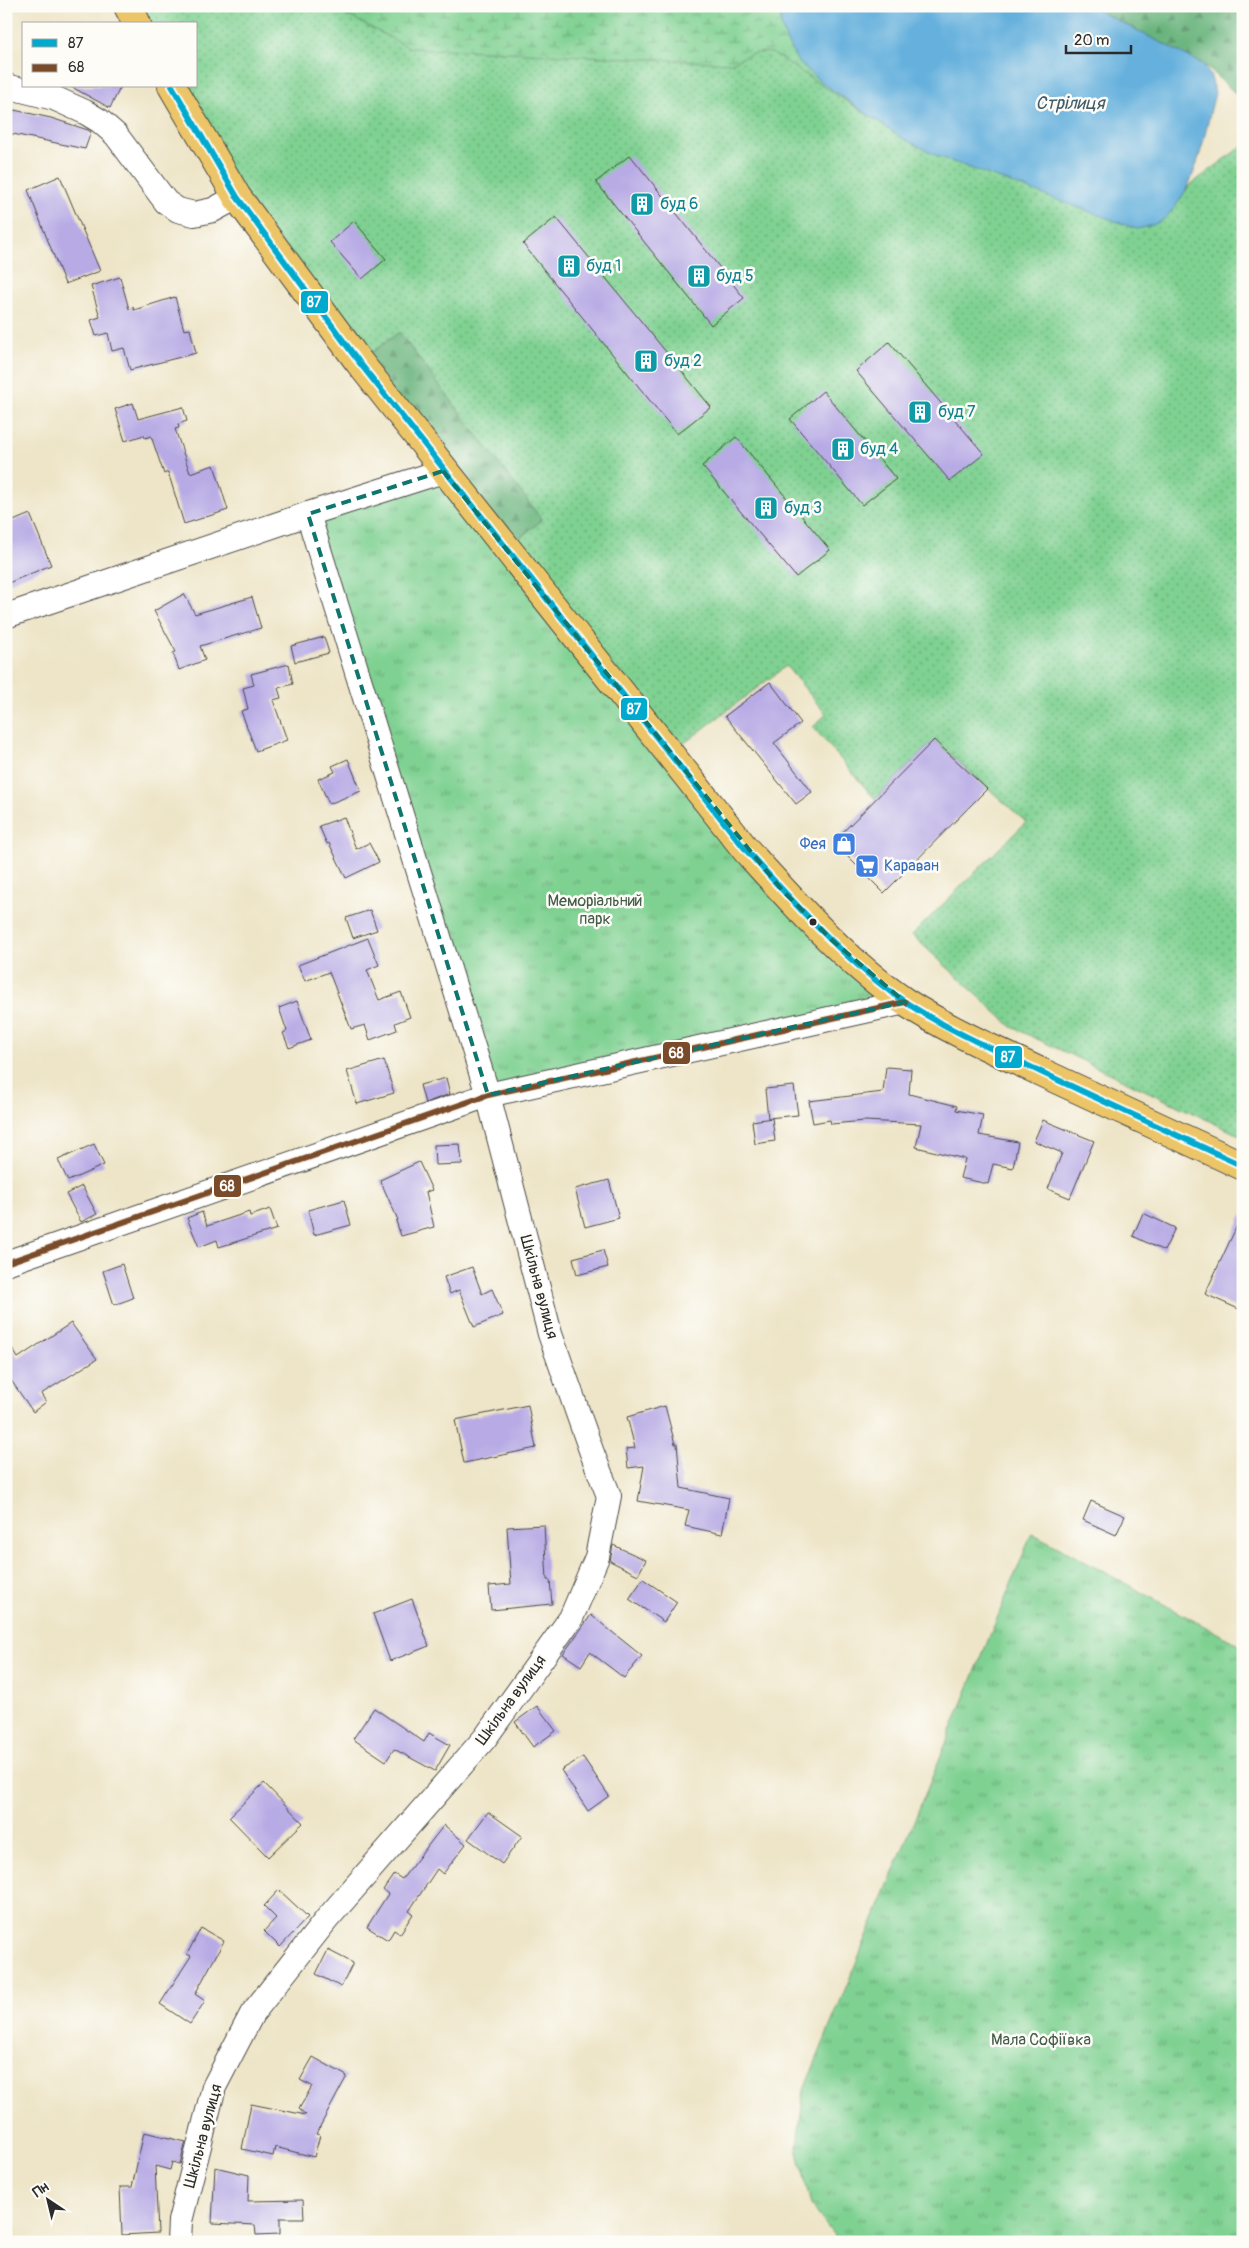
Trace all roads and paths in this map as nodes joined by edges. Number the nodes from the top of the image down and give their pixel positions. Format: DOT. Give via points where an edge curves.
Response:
graph roads {
  1 [pos="128,6"];
  2 [pos="136,22"];
  3 [pos="6,86"];
  4 [pos="173,88"];
  5 [pos="238,197"];
  6 [pos="443,471"];
  7 [pos="308,514"];
  8 [pos="6,616"];
  9 [pos="905,1002"];
  10 [pos="488,1095"];
  11 [pos="1243,1166"];
  12 [pos="6,1263"];
  13 [pos="179,2242"];
  1 -- 2 [label="main road"];
  3 -- 5 [label="street" via="54,98 100,121 116,135 166,202 178,210 194,214 213,210"];
  4 -- 5 [label="main road"];
  5 -- 6 [label="main road"];
  6 -- 7 [label="street"];
  6 -- 9 [label="main road" via="746,850 833,941"];
  7 -- 8 [label="street"];
  7 -- 10 [label="street, Шкільна вулиця"];
  9 -- 10 [label="street"];
  9 -- 11 [label="main road" via="1005,1055"];
  10 -- 12 [label="street"];
  10 -- 13 [label="street, Шкільна вулиця" via="550,1334 609,1496 597,1556 571,1618 485,1738 327,1919 252,2014 214,2088 180,2221"];
}
